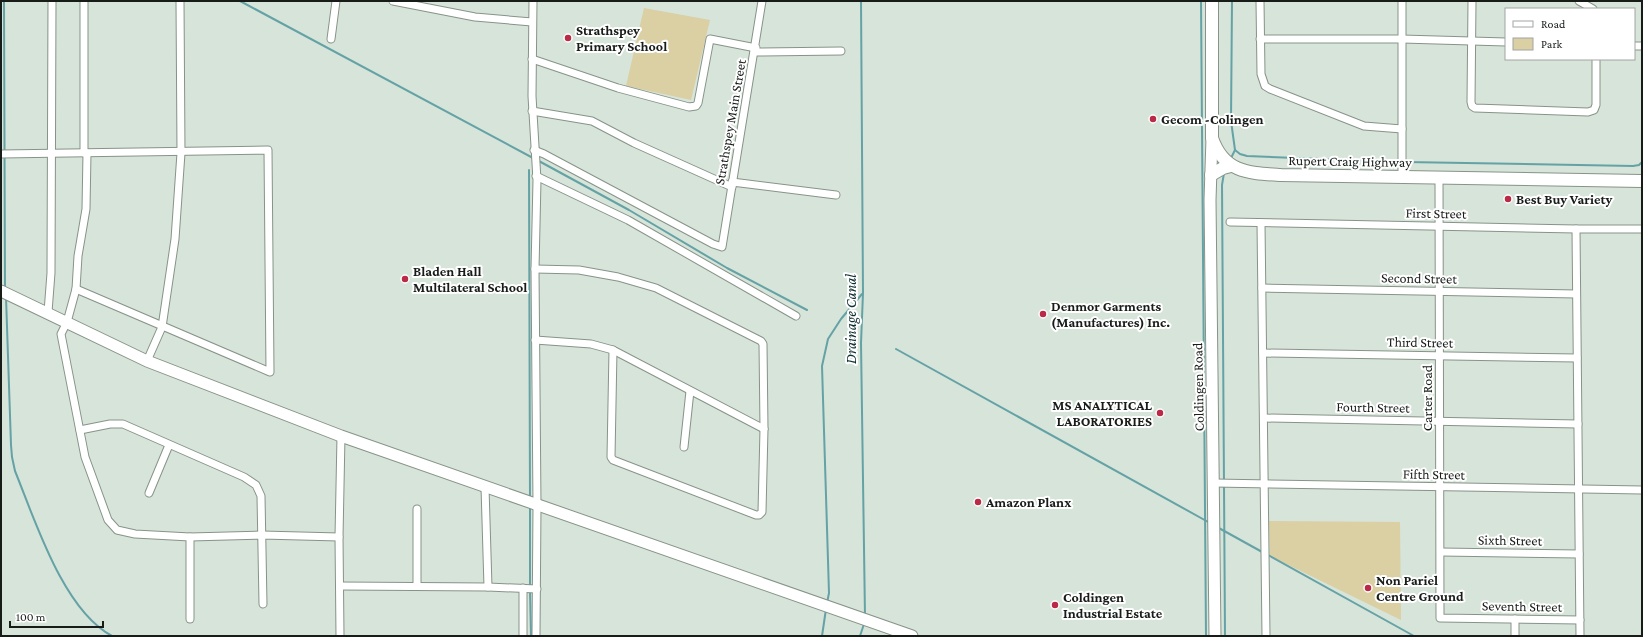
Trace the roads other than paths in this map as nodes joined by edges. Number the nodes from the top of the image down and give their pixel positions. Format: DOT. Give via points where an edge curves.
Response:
graph roads {
  1 [pos="52,1"];
  2 [pos="84,1"];
  3 [pos="180,1"];
  4 [pos="336,1"];
  5 [pos="392,1"];
  6 [pos="533,1"];
  7 [pos="762,1"];
  8 [pos="1212,1"];
  9 [pos="1260,1"];
  10 [pos="1402,1"];
  11 [pos="1472,1"];
  12 [pos="1580,1"];
  13 [pos="1591,8"];
  14 [pos="532,22"];
  15 [pos="331,39"];
  16 [pos="1260,39"];
  17 [pos="1402,39"];
  18 [pos="1471,41"];
  19 [pos="1505,42"];
  20 [pos="755,50"];
  21 [pos="841,51"];
  22 [pos="532,59"];
  23 [pos="1596,60"];
  24 [pos="532,111"];
  25 [pos="1402,129"];
  26 [pos="1212,138"];
  27 [pos="534,150"];
  28 [pos="85,153"];
  29 [pos="182,153"];
  30 [pos="4,154"];
  31 [pos="50,154"];
  32 [pos="1231,166"];
  33 [pos="1211,175"];
  34 [pos="536,176"];
  35 [pos="1402,176"];
  36 [pos="1439,177"];
  37 [pos="1642,181"];
  38 [pos="732,184"];
  39 [pos="836,195"];
  40 [pos="1230,222"];
  41 [pos="1261,222"];
  42 [pos="1439,226"];
  43 [pos="1576,229"];
  44 [pos="1642,229"];
  45 [pos="534,269"];
  46 [pos="1262,288"];
  47 [pos="76,289"];
  48 [pos="1440,291"];
  49 [pos="4,292"];
  50 [pos="1576,294"];
  51 [pos="48,312"];
  52 [pos="796,316"];
  53 [pos="67,322"];
  54 [pos="162,327"];
  55 [pos="535,340"];
  56 [pos="614,350"];
  57 [pos="1263,353"];
  58 [pos="1440,356"];
  59 [pos="1577,358"];
  60 [pos="147,361"];
  61 [pos="690,390"];
  62 [pos="1264,418"];
  63 [pos="1440,421"];
  64 [pos="1578,424"];
  65 [pos="764,429"];
  66 [pos="80,430"];
  67 [pos="341,436"];
  68 [pos="169,445"];
  69 [pos="684,447"];
  70 [pos="1220,484"];
  71 [pos="1265,484"];
  72 [pos="485,487"];
  73 [pos="1441,487"];
  74 [pos="1579,489"];
  75 [pos="1642,490"];
  76 [pos="149,493"];
  77 [pos="537,506"];
  78 [pos="417,509"];
  79 [pos="262,535"];
  80 [pos="190,536"];
  81 [pos="339,537"];
  82 [pos="1441,552"];
  83 [pos="1579,554"];
  84 [pos="340,586"];
  85 [pos="417,586"];
  86 [pos="488,587"];
  87 [pos="523,588"];
  88 [pos="537,589"];
  89 [pos="263,604"];
  90 [pos="1440,618"];
  91 [pos="190,619"];
  92 [pos="1515,619"];
  93 [pos="1580,620"];
  94 [pos="340,636"];
  95 [pos="523,636"];
  96 [pos="536,636"];
  97 [pos="912,636"];
  98 [pos="1215,636"];
  99 [pos="1266,636"];
  100 [pos="1515,636"];
  101 [pos="1580,636"];
  1 -- 31 [label="street"];
  2 -- 28 [label="street"];
  3 -- 29 [label="street"];
  4 -- 15 [label="street"];
  5 -- 14 [label="street" via="475,17"];
  6 -- 14 [label="street"];
  7 -- 20 [label="street, Strathspey Main Street"];
  8 -- 26 [label="main road"];
  9 -- 16 [label="street"];
  10 -- 17 [label="street"];
  11 -- 18 [label="street"];
  12 -- 13 [label="street"];
  14 -- 22 [label="street"];
  16 -- 17 [label="street"];
  16 -- 25 [label="street" via="1262,80 1265,86 1364,126"];
  17 -- 18 [label="street"];
  17 -- 25 [label="street"];
  18 -- 19 [label="street"];
  18 -- 23 [label="street" via="1471,102 1475,108 1588,112 1594,110"];
  20 -- 21 [label="street"];
  20 -- 22 [label="street" via="710,39 698,103 689,107 618,88"];
  20 -- 38 [label="street, Strathspey Main Street"];
  22 -- 24 [label="street"];
  24 -- 27 [label="street"];
  24 -- 38 [label="street" via="592,121 634,143"];
  25 -- 35 [label="street"];
  26 -- 32 [label="main road" via="1217,150"];
  26 -- 33 [label="main road, Coldingen Road"];
  27 -- 34 [label="street"];
  27 -- 38 [label="street, Strathspey Main Street" via="722,247"];
  28 -- 29 [label="street"];
  28 -- 31 [label="street"];
  28 -- 47 [label="street" via="86,209 78,256"];
  29 -- 54 [label="street" via="175,239"];
  29 -- 54 [label="street" via="268,150 270,372"];
  30 -- 31 [label="street"];
  31 -- 51 [label="street" via="51,273"];
  32 -- 33 [label="main road"];
  32 -- 35 [label="main road, Rupert Craig Highway" via="1248,172 1281,175"];
  33 -- 70 [label="main road, Coldingen Road"];
  34 -- 45 [label="street"];
  34 -- 52 [label="street" via="628,220"];
  35 -- 36 [label="main road, Rupert Craig Highway"];
  36 -- 37 [label="main road, Rupert Craig Highway"];
  36 -- 42 [label="street, Carter Road"];
  38 -- 39 [label="street"];
  40 -- 41 [label="street, First Street"];
  41 -- 42 [label="street, First Street"];
  41 -- 46 [label="street"];
  42 -- 43 [label="street, First Street"];
  42 -- 48 [label="street, Carter Road"];
  43 -- 44 [label="street, First Street"];
  43 -- 50 [label="street"];
  45 -- 55 [label="street"];
  45 -- 65 [label="street" via="580,270 656,288 761,341"];
  46 -- 48 [label="street, Second Street"];
  46 -- 57 [label="street"];
  47 -- 53 [label="street"];
  47 -- 54 [label="street"];
  48 -- 50 [label="street, Second Street"];
  48 -- 58 [label="street, Carter Road"];
  49 -- 51 [label="main road"];
  50 -- 59 [label="street"];
  51 -- 53 [label="main road"];
  53 -- 60 [label="main road"];
  53 -- 66 [label="street" via="61,334"];
  54 -- 60 [label="street"];
  55 -- 56 [label="street" via="590,344"];
  55 -- 77 [label="street"];
  56 -- 61 [label="street"];
  56 -- 65 [label="street" via="611,457 613,460 760,515"];
  57 -- 58 [label="street, Third Street"];
  57 -- 62 [label="street"];
  58 -- 59 [label="street, Third Street"];
  58 -- 63 [label="street, Carter Road"];
  59 -- 64 [label="street"];
  60 -- 67 [label="main road"];
  61 -- 65 [label="street"];
  61 -- 69 [label="street"];
  62 -- 63 [label="street, Fourth Street"];
  62 -- 71 [label="street"];
  63 -- 64 [label="street, Fourth Street"];
  63 -- 73 [label="street, Carter Road"];
  64 -- 74 [label="street"];
  66 -- 68 [label="street" via="123,424"];
  66 -- 80 [label="street" via="85,457 99,497 108,520 117,530 134,534"];
  67 -- 72 [label="main road"];
  67 -- 81 [label="street"];
  68 -- 76 [label="street"];
  68 -- 79 [label="street" via="244,477 256,485 260,496"];
  70 -- 71 [label="street, Fifth Street"];
  70 -- 98 [label="main road, Coldingen Road"];
  71 -- 73 [label="street, Fifth Street"];
  71 -- 99 [label="street"];
  72 -- 77 [label="main road"];
  72 -- 86 [label="street"];
  73 -- 74 [label="street, Fifth Street"];
  73 -- 82 [label="street, Carter Road"];
  74 -- 75 [label="street, Fifth Street"];
  74 -- 83 [label="street"];
  77 -- 88 [label="street"];
  77 -- 97 [label="main road"];
  78 -- 85 [label="street"];
  79 -- 80 [label="street"];
  79 -- 81 [label="street"];
  79 -- 89 [label="street"];
  80 -- 91 [label="street"];
  81 -- 84 [label="street"];
  82 -- 83 [label="street, Sixth Street"];
  82 -- 90 [label="street, Carter Road"];
  83 -- 93 [label="street"];
  84 -- 85 [label="street"];
  84 -- 94 [label="street"];
  85 -- 86 [label="street"];
  86 -- 87 [label="street"];
  87 -- 88 [label="street"];
  87 -- 95 [label="street"];
  88 -- 96 [label="street"];
  90 -- 92 [label="street, Seventh Street"];
  92 -- 93 [label="street, Seventh Street"];
  92 -- 100 [label="street"];
  93 -- 101 [label="street"];
}
